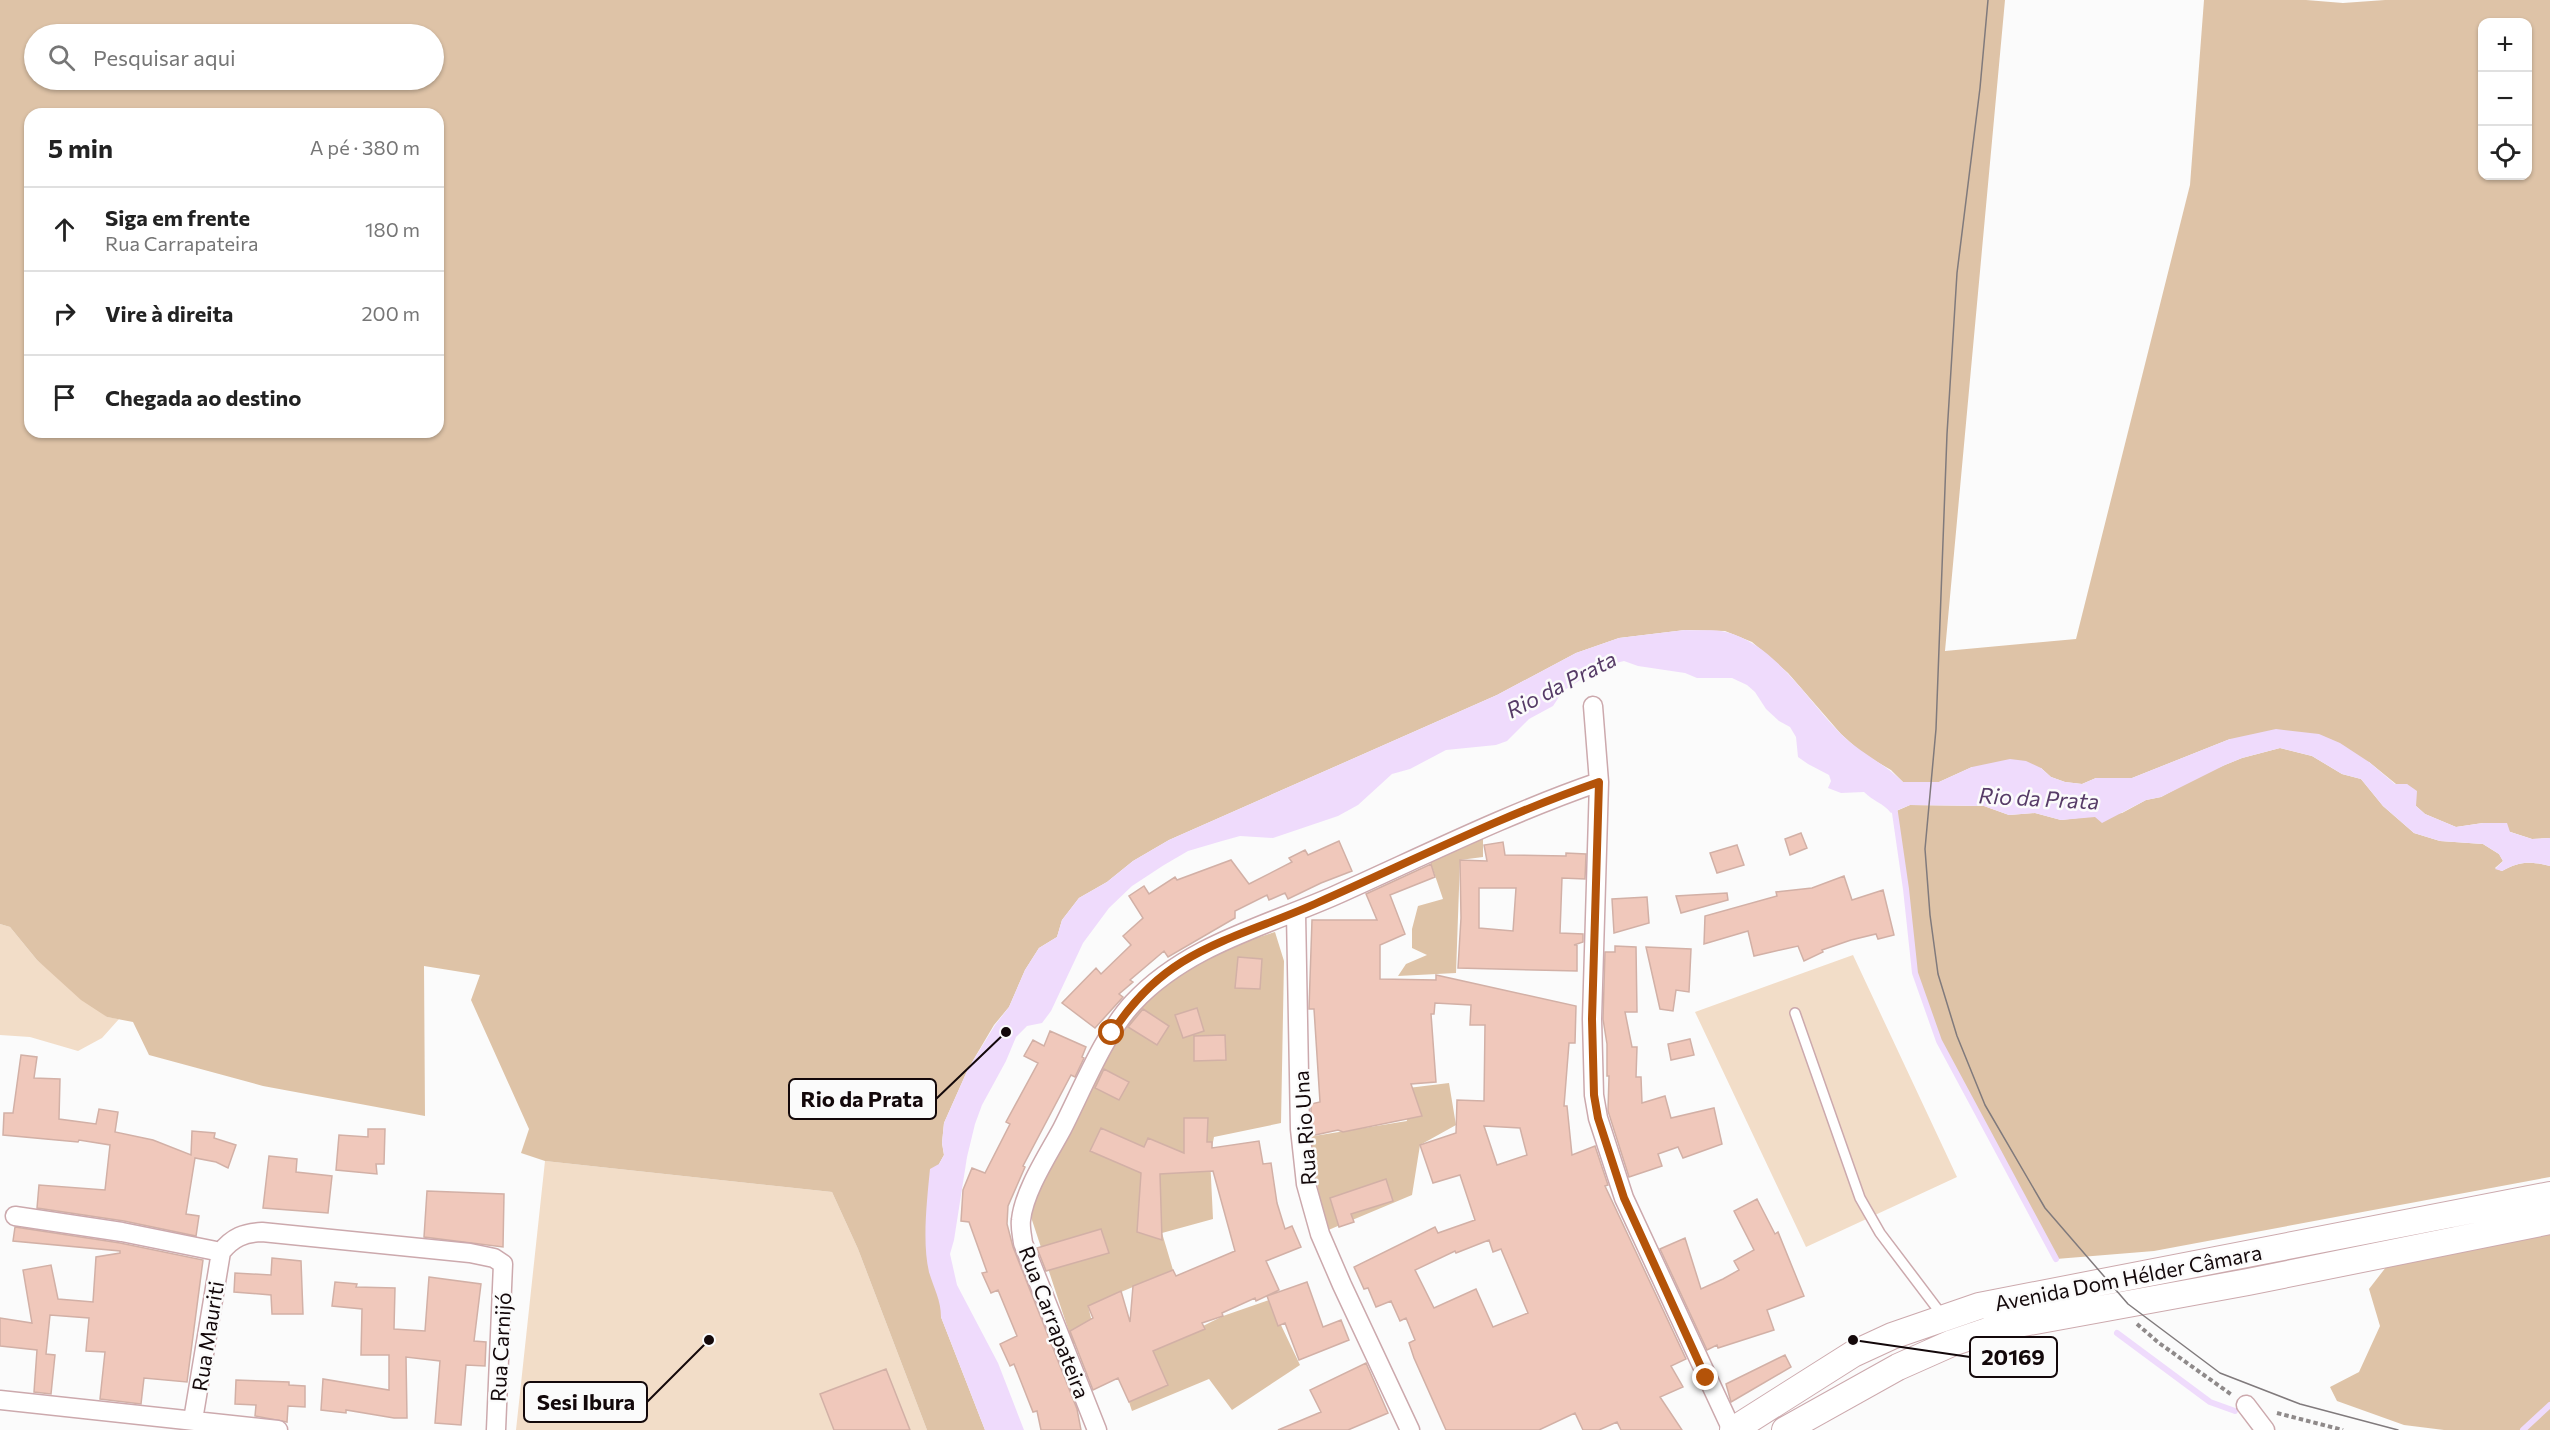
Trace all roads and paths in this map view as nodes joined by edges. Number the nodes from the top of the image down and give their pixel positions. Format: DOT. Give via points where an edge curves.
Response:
graph roads {
  1 [pos="1593,706"];
  2 [pos="1599,782"];
  3 [pos="1296,913"];
  4 [pos="1795,1013"];
  5 [pos="2550,1195"];
  6 [pos="15,1216"];
  7 [pos="2550,1221"];
  8 [pos="221,1252"];
  9 [pos="2116,1306"];
  10 [pos="1944,1317"];
  11 [pos="0,1400"];
  12 [pos="2246,1405"];
  13 [pos="193,1420"];
  14 [pos="278,1430"];
  15 [pos="496,1430"];
  16 [pos="1096,1430"];
  17 [pos="1410,1430"];
  18 [pos="1732,1430"];
  19 [pos="1785,1430"];
  20 [pos="2265,1430"];
  21 [pos="2343,1430"];
  1 -- 2 [label="street"];
  2 -- 3 [label="street, Rua Carrapateira" via="1548,799"];
  2 -- 18 [label="street" via="1592,1019 1598,1118 1624,1198"];
  3 -- 16 [label="street, Rua Carrapateira" via="1206,948 1180,963 1134,1002 1112,1033 1023,1208 1023,1242"];
  3 -- 17 [label="street, Rua Rio Una" via="1300,1129 1306,1184 1320,1234"];
  4 -- 10 [label="lane" via="1860,1198 1880,1233"];
  5 -- 10 [label="main road, Avenida Dom Hélder Câmara" via="1979,1306"];
  6 -- 8 [label="street"];
  7 -- 9 [label="main road, Avenida Dom Hélder Câmara"];
  8 -- 13 [label="street, Rua Mauriti"];
  8 -- 15 [label="street, Rua Carnijó" via="237,1237 262,1232 494,1258 503,1264"];
  9 -- 12 [label="path" via="2158,1343"];
  9 -- 19 [label="main road, Avenida Dom Hélder Câmara" via="1996,1328 1952,1343 1898,1367"];
  10 -- 18 [label="main road, Avenida Dom Hélder Câmara" via="1853,1354"];
  11 -- 13 [label="street"];
  12 -- 20 [label="street"];
  12 -- 21 [label="path"];
  13 -- 14 [label="street"];
}
